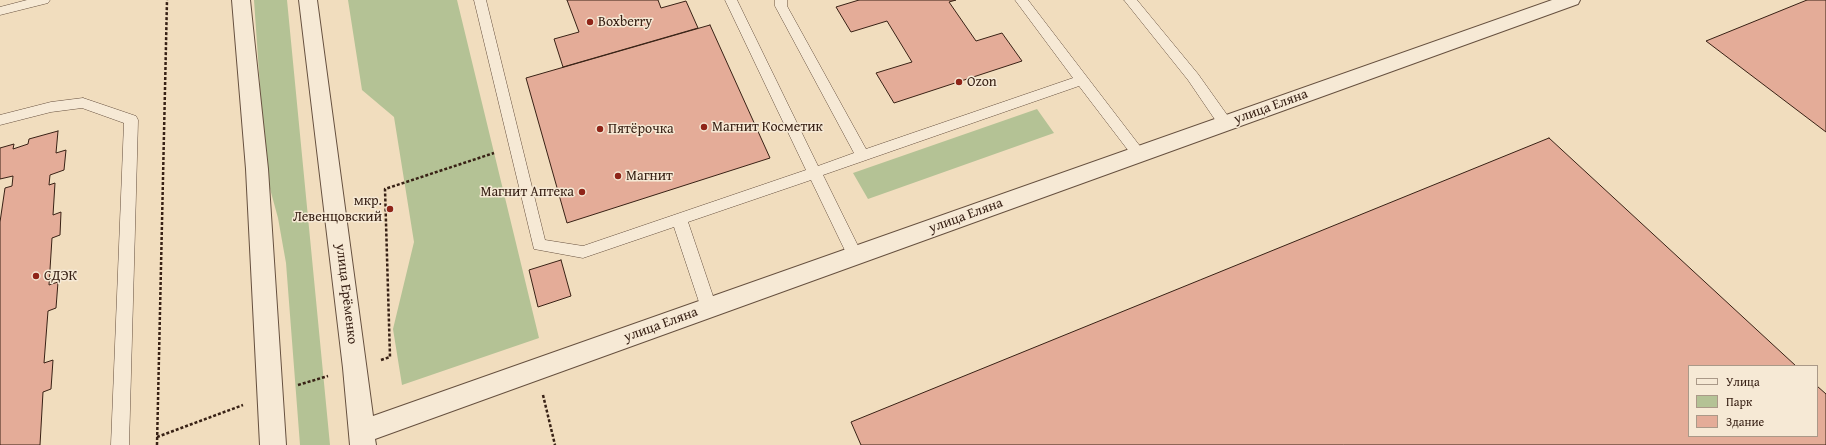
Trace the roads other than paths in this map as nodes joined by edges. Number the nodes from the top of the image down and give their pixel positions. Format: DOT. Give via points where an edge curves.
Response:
graph roads {
  1 [pos="44,0"];
  2 [pos="241,0"];
  3 [pos="308,0"];
  4 [pos="480,0"];
  5 [pos="731,0"];
  6 [pos="781,0"];
  7 [pos="1022,0"];
  8 [pos="1130,0"];
  9 [pos="1571,0"];
  10 [pos="0,11"];
  11 [pos="1082,80"];
  12 [pos="0,120"];
  13 [pos="1225,123"];
  14 [pos="1139,154"];
  15 [pos="863,156"];
  16 [pos="814,172"];
  17 [pos="679,219"];
  18 [pos="855,256"];
  19 [pos="708,308"];
  20 [pos="362,438"];
  21 [pos="120,445"];
  22 [pos="273,445"];
  1 -- 10 [label="lane"];
  2 -- 22 [label="street" via="257,169"];
  3 -- 20 [label="street, улица Ерёменко"];
  4 -- 17 [label="lane" via="540,245 583,252"];
  5 -- 16 [label="lane"];
  6 -- 15 [label="lane" via="781,6"];
  7 -- 11 [label="lane"];
  8 -- 13 [label="lane" via="1193,77"];
  9 -- 13 [label="street, улица Еляна"];
  11 -- 14 [label="lane"];
  11 -- 15 [label="lane"];
  12 -- 21 [label="lane" via="51,107 83,103 131,120"];
  13 -- 14 [label="street, улица Еляна"];
  14 -- 18 [label="street, улица Еляна"];
  15 -- 16 [label="lane"];
  16 -- 17 [label="lane"];
  16 -- 18 [label="lane"];
  17 -- 19 [label="lane"];
  18 -- 19 [label="street, улица Еляна"];
  19 -- 20 [label="street, улица Еляна" via="536,369"];
}
